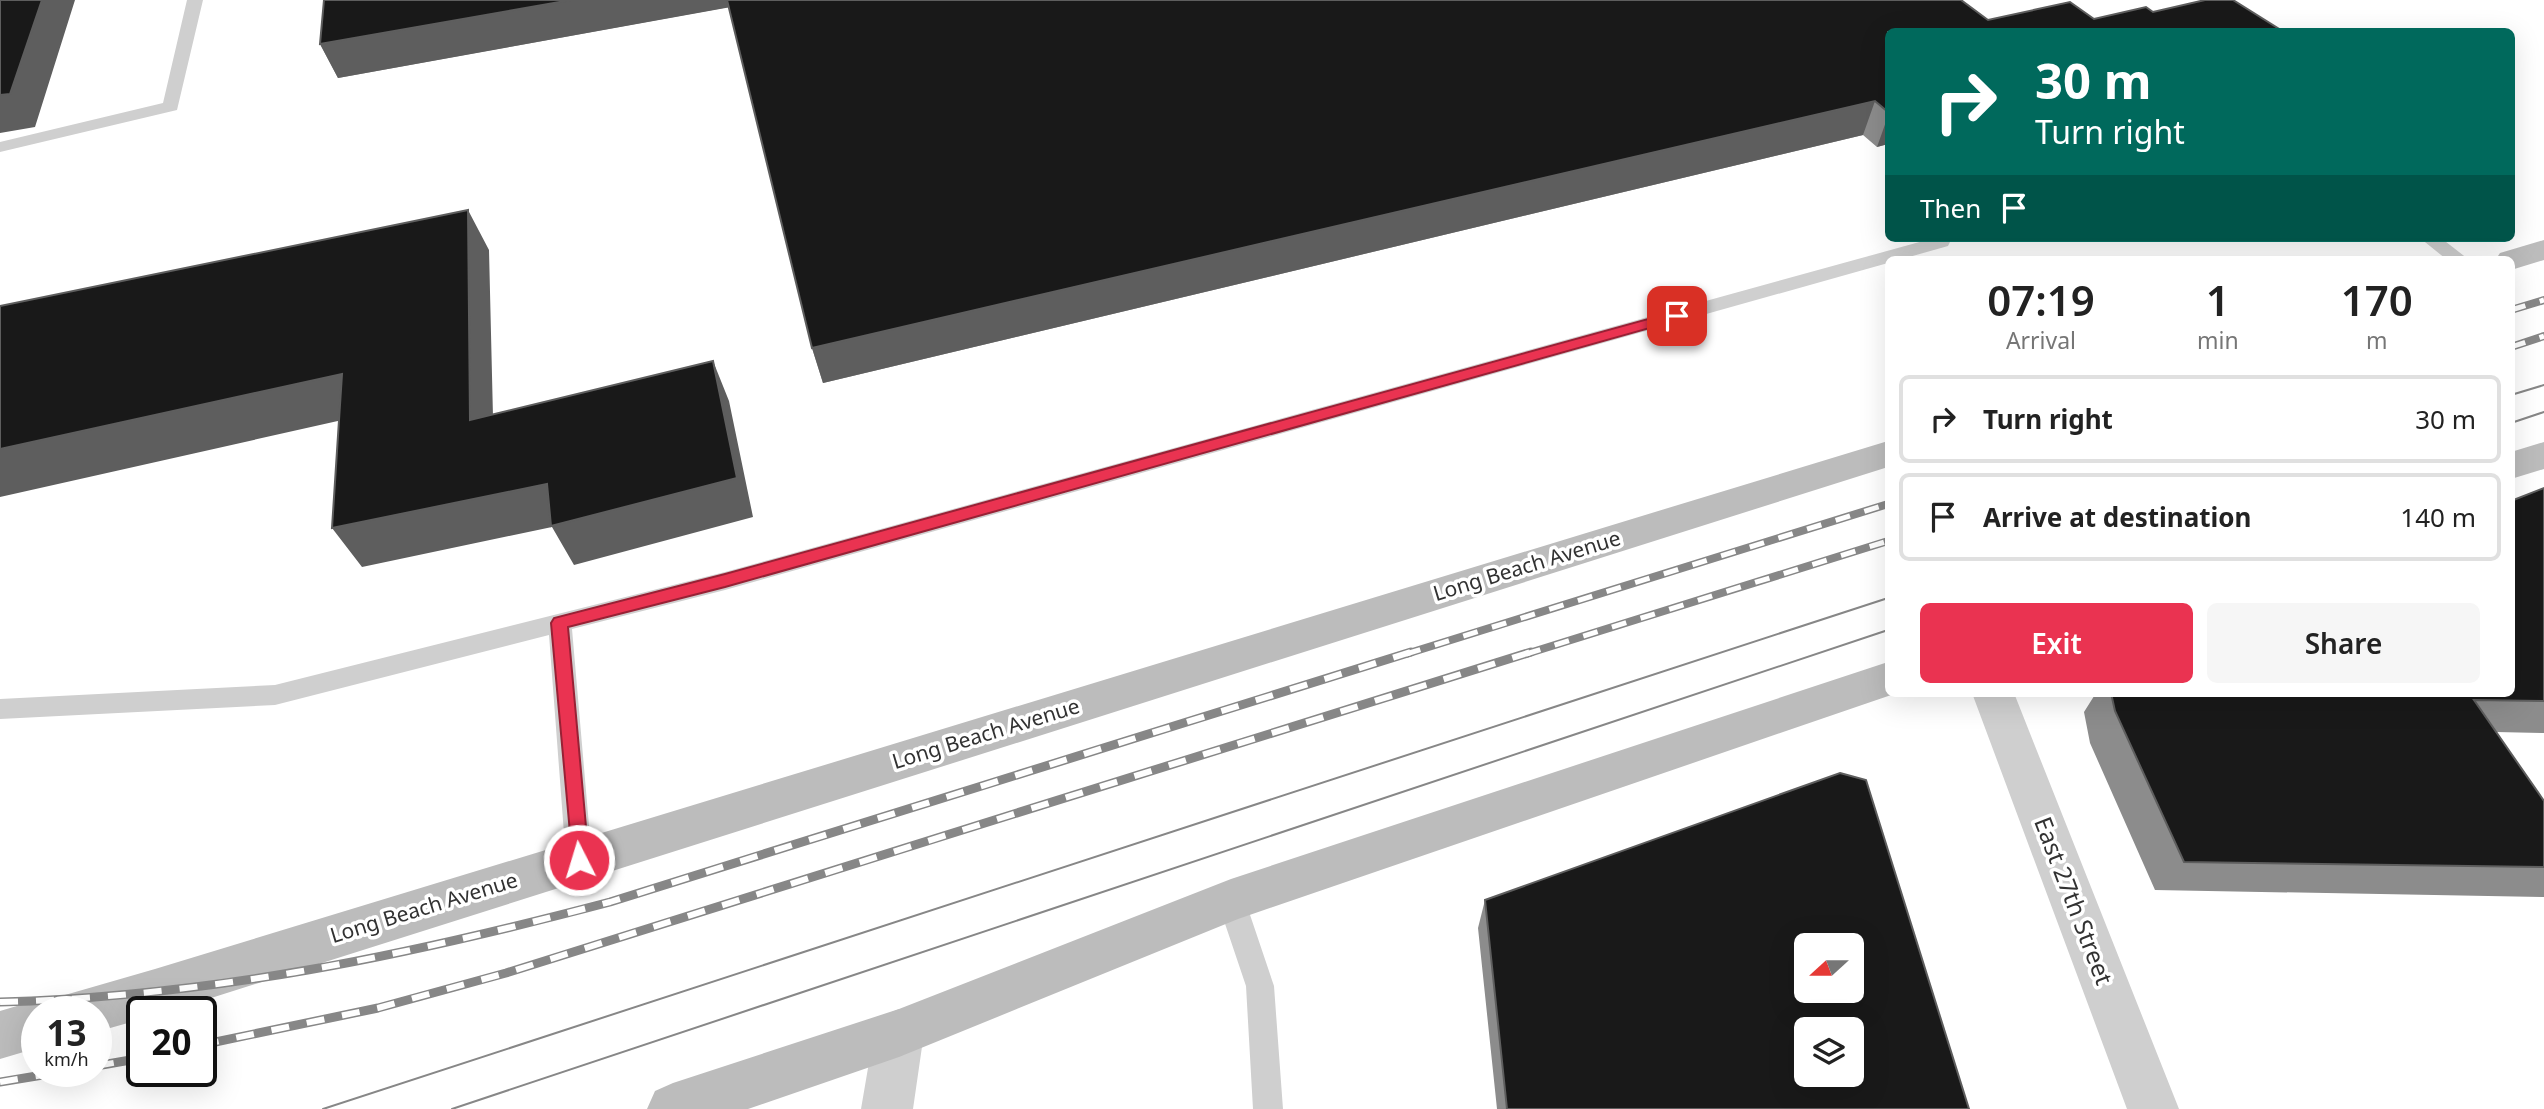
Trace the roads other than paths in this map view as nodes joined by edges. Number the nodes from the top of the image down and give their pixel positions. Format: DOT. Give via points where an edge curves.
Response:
graph roads {
  1 [pos="195,0"];
  2 [pos="0,147"];
  3 [pos="1941,242"];
  4 [pos="2435,242"];
  5 [pos="2544,250"];
  6 [pos="1891,256"];
  7 [pos="2455,256"];
  8 [pos="1885,258"];
  9 [pos="2515,259"];
  10 [pos="1885,455"];
  11 [pos="2544,455"];
  12 [pos="2515,465"];
  13 [pos="559,623"];
  14 [pos="1885,680"];
  15 [pos="1995,697"];
  16 [pos="0,709"];
  17 [pos="579,860"];
  18 [pos="1231,900"];
  19 [pos="112,1004"];
  20 [pos="21,1029"];
  21 [pos="899,1033"];
  22 [pos="0,1035"];
  23 [pos="673,1109"];
  24 [pos="887,1109"];
  25 [pos="1268,1109"];
  26 [pos="2153,1109"];
  1 -- 2 [label="lane" via="171,106"];
  3 -- 6 [label="lane"];
  4 -- 7 [label="lane"];
  5 -- 9 [label="main road"];
  8 -- 13 [label="lane"];
  10 -- 17 [label="main road, Long Beach Avenue"];
  11 -- 12 [label="main road"];
  13 -- 16 [label="lane" via="275,695"];
  13 -- 17 [label="lane"];
  14 -- 18 [label="main road"];
  15 -- 26 [label="street, East 27th Street"];
  17 -- 19 [label="main road, Long Beach Avenue"];
  18 -- 21 [label="main road"];
  18 -- 25 [label="lane" via="1260,986"];
  20 -- 22 [label="main road"];
  21 -- 23 [label="main road"];
  21 -- 24 [label="street"];
}
